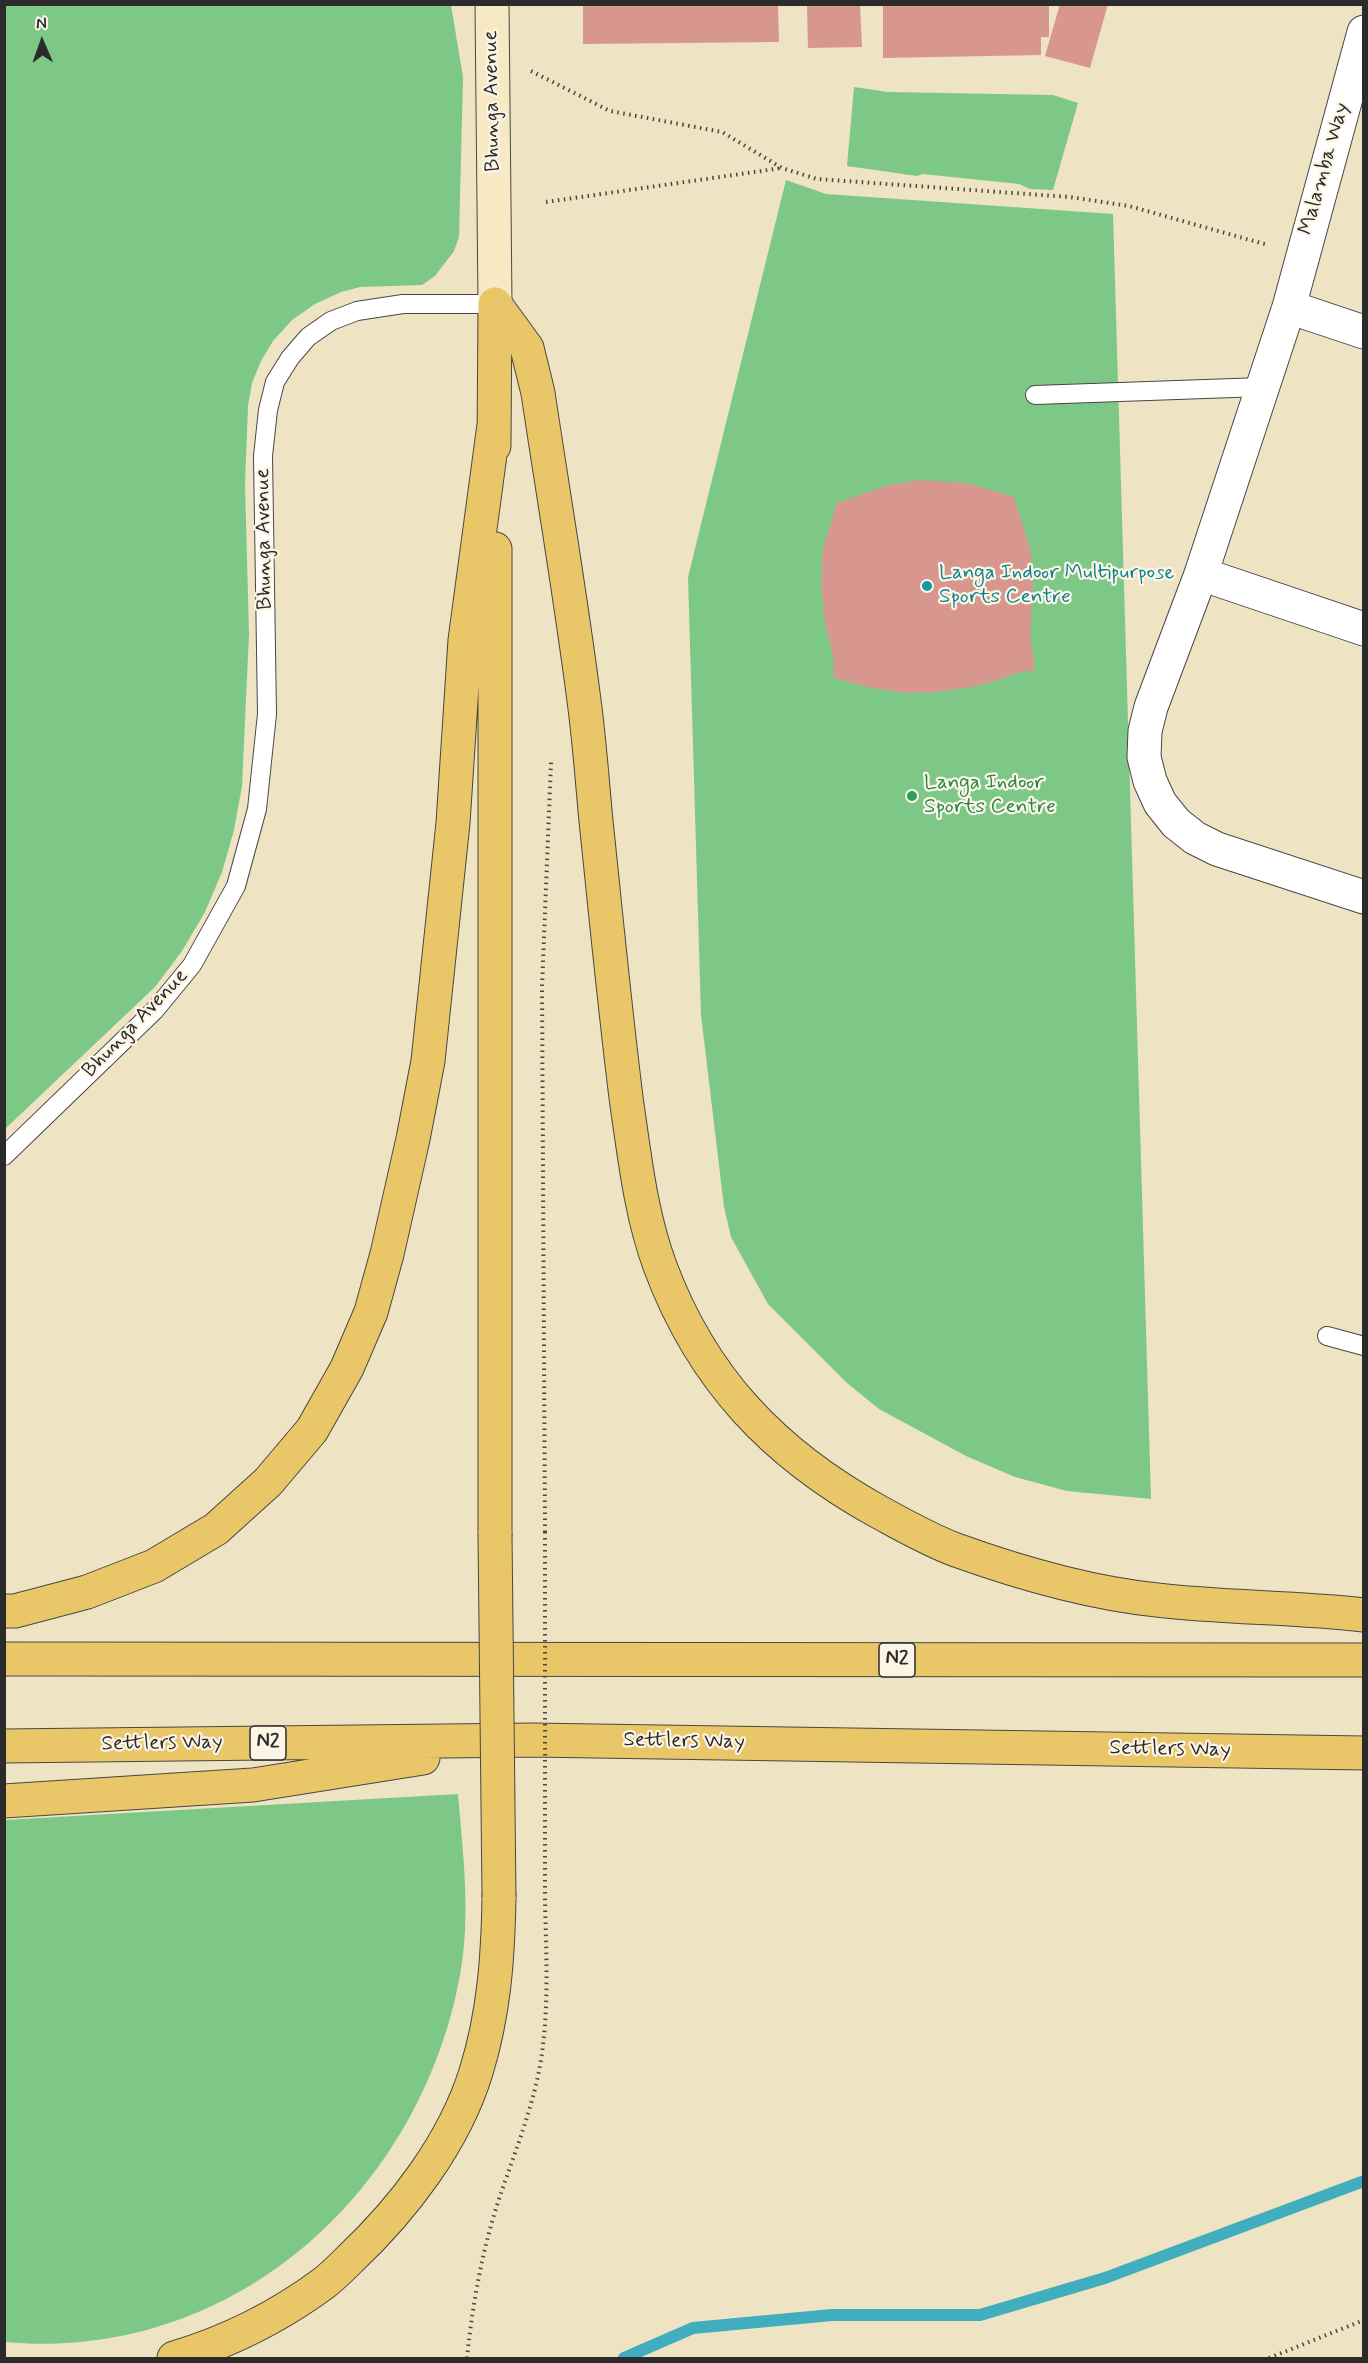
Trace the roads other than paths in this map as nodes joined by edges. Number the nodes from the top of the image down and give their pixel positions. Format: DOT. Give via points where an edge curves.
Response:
graph roads {
  1 [pos="492,4"];
  2 [pos="1364,32"];
  3 [pos="495,304"];
  4 [pos="1288,307"];
  5 [pos="1364,332"];
  6 [pos="1262,387"];
  7 [pos="1035,395"];
  8 [pos="494,425"];
  9 [pos="1201,574"];
  10 [pos="1364,629"];
  11 [pos="1364,897"];
  12 [pos="4,1156"];
  13 [pos="1327,1336"];
  14 [pos="1364,1346"];
  15 [pos="4,1611"];
  16 [pos="1364,1615"];
  17 [pos="4,1659"];
  18 [pos="1364,1660"];
  19 [pos="532,1740"];
  20 [pos="4,1746"];
  21 [pos="1364,1753"];
  22 [pos="4,1801"];
  23 [pos="174,2358"];
  1 -- 3 [label="street, Bhunga Avenue"];
  2 -- 4 [label="street, Malamba Way"];
  3 -- 8 [label="highway"];
  3 -- 12 [label="lane, Bhunga Avenue" via="403,304 357,311 331,321 308,337 275,382 263,456 267,714 257,809 236,886 192,965 155,1010"];
  3 -- 16 [label="highway" via="526,348 538,393 583,693 621,1055 647,1222 660,1266 684,1320 709,1362 742,1407 788,1452 845,1493 951,1548 1027,1574 1154,1600"];
  4 -- 5 [label="street"];
  4 -- 6 [label="street, Malamba Way"];
  6 -- 7 [label="lane"];
  6 -- 9 [label="street, Malamba Way"];
  8 -- 15 [label="highway" via="465,640 453,823 428,1061 414,1139 371,1311 312,1430 268,1482 216,1529 142,1570 87,1592"];
  8 -- 23 [label="highway, bridge" via="499,1897 498,1960 490,2019 476,2073 456,2122 422,2176 376,2235 325,2283 262,2323 211,2347"];
  9 -- 10 [label="street"];
  9 -- 11 [label="street, Malamba Way" via="1145,731 1144,757 1160,803 1176,823 1217,849"];
  13 -- 14 [label="lane"];
  17 -- 18 [label="highway, N2"];
  19 -- 20 [label="highway, Settlers Way / N2"];
  19 -- 21 [label="highway, Settlers Way / N2"];
  19 -- 22 [label="highway" via="253,1785"];
}
